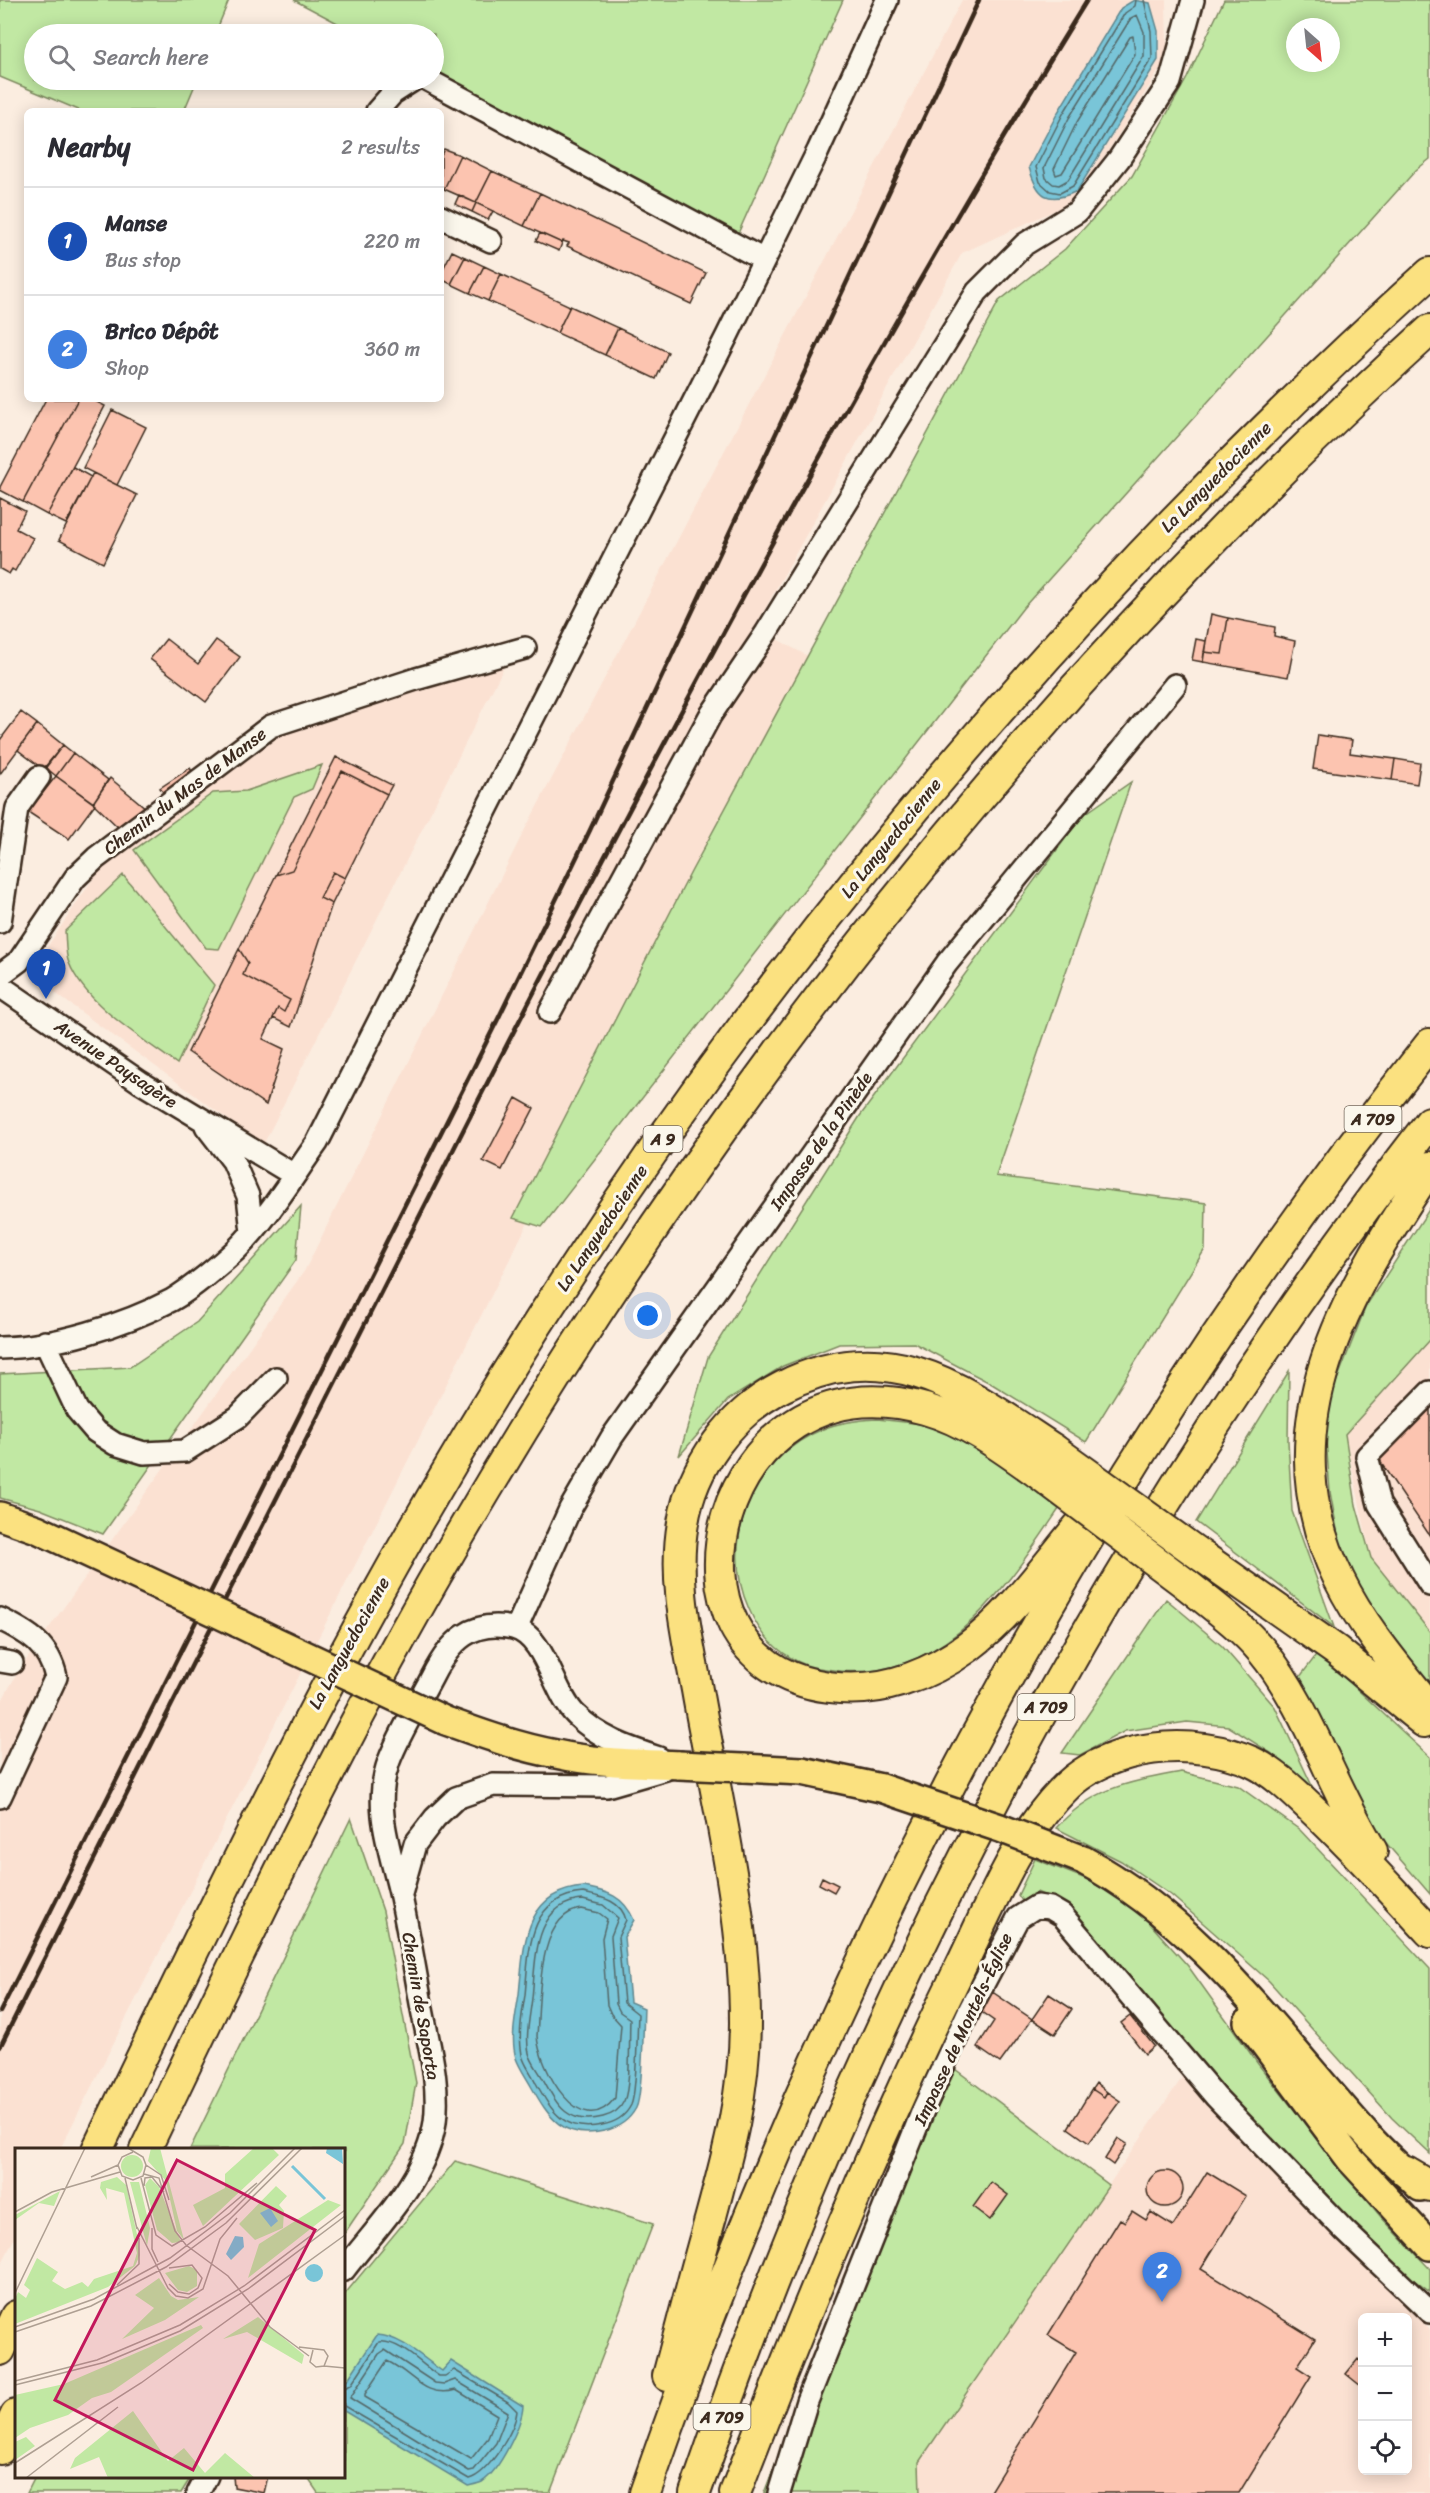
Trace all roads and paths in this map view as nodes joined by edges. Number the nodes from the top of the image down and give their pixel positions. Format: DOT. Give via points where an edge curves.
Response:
graph roads {
  1 [pos="886,0"];
  2 [pos="1193,0"];
  3 [pos="444,89"];
  4 [pos="398,90"];
  5 [pos="380,108"];
  6 [pos="444,218"];
  7 [pos="491,241"];
  8 [pos="764,260"];
  9 [pos="1430,273"];
  10 [pos="1430,330"];
  11 [pos="525,648"];
  12 [pos="1175,685"];
  13 [pos="39,777"];
  14 [pos="0,922"];
  15 [pos="0,976"];
  16 [pos="550,1012"];
  17 [pos="1430,1044"];
  18 [pos="202,1121"];
  19 [pos="1430,1122"];
  20 [pos="1430,1167"];
  21 [pos="294,1175"];
  22 [pos="252,1232"];
  23 [pos="45,1342"];
  24 [pos="0,1348"];
  25 [pos="276,1378"];
  26 [pos="1430,1392"];
  27 [pos="1142,1452"];
  28 [pos="1045,1461"];
  29 [pos="0,1516"];
  30 [pos="1430,1585"];
  31 [pos="0,1619"];
  32 [pos="516,1629"];
  33 [pos="1430,1708"];
  34 [pos="1430,1727"];
  35 [pos="679,1765"];
  36 [pos="0,1797"];
  37 [pos="400,1895"];
  38 [pos="1407,1907"];
  39 [pos="1180,1929"];
  40 [pos="1430,1932"];
  41 [pos="98,2148"];
  42 [pos="146,2148"];
  43 [pos="1418,2179"];
  44 [pos="1430,2196"];
  45 [pos="1430,2246"];
  46 [pos="345,2269"];
  47 [pos="1430,2312"];
  48 [pos="15,2318"];
  49 [pos="0,2350"];
  50 [pos="15,2417"];
  51 [pos="0,2449"];
  52 [pos="206,2478"];
  53 [pos="198,2493"];
  54 [pos="636,2493"];
  55 [pos="645,2493"];
  56 [pos="695,2493"];
  57 [pos="735,2493"];
  58 [pos="779,2493"];
  1 -- 8 [label="street"];
  2 -- 16 [label="street" via="1170,82 1119,159 1077,212 1025,244 977,292 766,633 710,716"];
  3 -- 8 [label="street"];
  4 -- 5 [label="street"];
  6 -- 7 [label="street"];
  8 -- 21 [label="street" via="317,1143"];
  9 -- 41 [label="highway, La Languedocienne / A 9" via="1279,413 1051,651 852,886 692,1098 528,1338 411,1532 302,1730"];
  10 -- 42 [label="highway, A 9" via="1198,557 1037,731 883,916 713,1142 621,1275 445,1559 350,1732"];
  11 -- 15 [label="street, Chemin du Mas de Manse" via="271,726 96,858 75,878 19,961"];
  12 -- 32 [label="street, Impasse de la Pinède" via="947,963 824,1133 612,1437 570,1509"];
  13 -- 14 [label="street" via="16,808"];
  15 -- 18 [label="street, Avenue Paysagère" via="140,1082"];
  17 -- 27 [label="highway, A 709" via="1256,1278"];
  18 -- 21 [label="street, Avenue Paysagère"];
  18 -- 22 [label="street, Avenue Paysagère" via="233,1161 248,1196"];
  19 -- 56 [label="highway, A 709" via="1282,1325 1193,1460 1024,1746 896,1997 850,2097 776,2275"];
  20 -- 33 [label="highway" via="1370,1261 1338,1324 1318,1385 1311,1456 1319,1524 1339,1579 1372,1632"];
  21 -- 22 [label="street"];
  22 -- 23 [label="street" via="173,1299 114,1324"];
  23 -- 24 [label="street"];
  23 -- 25 [label="street" via="77,1410 95,1431 115,1444 144,1453 185,1451 238,1417"];
  26 -- 30 [label="street" via="1367,1456 1379,1504"];
  27 -- 28 [label="highway" via="1012,1606 969,1646 925,1672 872,1688 839,1689 807,1683 768,1663 732,1619 719,1556 728,1508 742,1477 762,1451 804,1419 852,1403 914,1406"];
  27 -- 55 [label="highway, A 709" via="975,1736 847,1990 731,2259"];
  28 -- 34 [label="highway, bridge" via="1203,1557 1337,1651"];
  28 -- 38 [label="highway, bridge" via="1262,1651 1280,1676 1349,1814"];
  28 -- 54 [label="highway" via="968,1393 930,1375 889,1366 855,1366 804,1377 761,1399 724,1434 692,1488 681,1537 683,1606 734,1902 744,1990 744,2051 732,2142"];
  29 -- 35 [label="main road, bridge" via="37,1529 446,1721 557,1755"];
  31 -- 36 [label="street" via="28,1633 52,1660 56,1677"];
  32 -- 35 [label="street" via="537,1645 560,1694 597,1733"];
  32 -- 37 [label="street, Chemin de Saporta" via="483,1626 454,1642 389,1762 382,1800 386,1841"];
  35 -- 37 [label="street" via="607,1786 493,1785 456,1798 415,1844"];
  35 -- 39 [label="main road, bridge" via="813,1773 881,1788 1083,1860 1146,1898"];
  37 -- 46 [label="street, Chemin de Saporta" via="436,2085 435,2123 416,2177"];
  38 -- 40 [label="highway"];
  38 -- 57 [label="highway" via="1342,1836 1288,1786 1252,1762 1206,1749 1163,1746 1107,1760 1062,1790 1013,1862 873,2150"];
  39 -- 43 [label="main road" via="1228,1975 1370,2139"];
  39 -- 45 [label="main road" via="1350,2159"];
  43 -- 44 [label="main road"];
  47 -- 58 [label="street, Impasse de Montels-Église" via="1344,2230 1216,2097 1062,1915 1037,1906 1027,1910 1011,1928 924,2109 807,2401"];
  48 -- 49 [label="highway"];
  50 -- 51 [label="highway"];
  52 -- 53 [label="street"];
}
